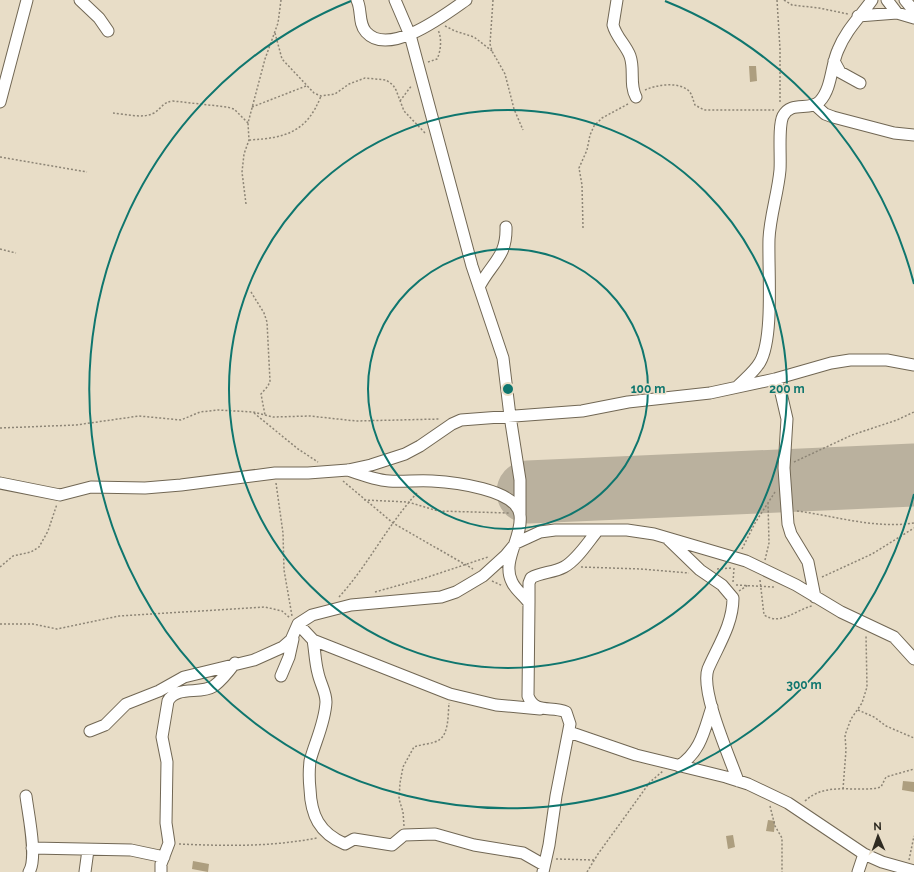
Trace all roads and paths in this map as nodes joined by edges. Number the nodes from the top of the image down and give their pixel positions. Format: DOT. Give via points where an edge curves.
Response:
graph roads {
  1 [pos="28,0"];
  2 [pos="80,0"];
  3 [pos="281,0"];
  4 [pos="357,0"];
  5 [pos="395,0"];
  6 [pos="466,0"];
  7 [pos="492,0"];
  8 [pos="617,0"];
  9 [pos="777,0"];
  10 [pos="784,0"];
  11 [pos="872,0"];
  12 [pos="887,0"];
  13 [pos="905,0"];
  14 [pos="914,10"];
  15 [pos="897,13"];
  16 [pos="858,16"];
  17 [pos="914,18"];
  18 [pos="435,21"];
  19 [pos="108,31"];
  20 [pos="275,33"];
  21 [pos="410,35"];
  22 [pos="492,51"];
  23 [pos="834,61"];
  24 [pos="420,69"];
  25 [pos="860,83"];
  26 [pos="306,86"];
  27 [pos="321,96"];
  28 [pos="636,97"];
  29 [pos="400,101"];
  30 [pos="0,102"];
  31 [pos="815,105"];
  32 [pos="252,106"];
  33 [pos="113,113"];
  34 [pos="248,123"];
  35 [pos="523,130"];
  36 [pos="914,135"];
  37 [pos="428,136"];
  38 [pos="249,140"];
  39 [pos="0,157"];
  40 [pos="87,172"];
  41 [pos="246,204"];
  42 [pos="506,227"];
  43 [pos="583,228"];
  44 [pos="0,249"];
  45 [pos="16,253"];
  46 [pos="479,287"];
  47 [pos="251,292"];
  48 [pos="914,365"];
  49 [pos="775,379"];
  50 [pos="738,386"];
  51 [pos="253,412"];
  52 [pos="914,412"];
  53 [pos="264,415"];
  54 [pos="510,416"];
  55 [pos="443,419"];
  56 [pos="0,428"];
  57 [pos="784,468"];
  58 [pos="348,470"];
  59 [pos="332,471"];
  60 [pos="275,473"];
  61 [pos="431,481"];
  62 [pos="0,483"];
  63 [pos="785,484"];
  64 [pos="60,495"];
  65 [pos="364,500"];
  66 [pos="408,502"];
  67 [pos="768,502"];
  68 [pos="787,510"];
  69 [pos="520,514"];
  70 [pos="393,523"];
  71 [pos="914,523"];
  72 [pos="914,528"];
  73 [pos="598,530"];
  74 [pos="666,537"];
  75 [pos="516,543"];
  76 [pos="738,558"];
  77 [pos="467,565"];
  78 [pos="0,567"];
  79 [pos="565,567"];
  80 [pos="763,568"];
  81 [pos="706,575"];
  82 [pos="482,576"];
  83 [pos="761,585"];
  84 [pos="780,588"];
  85 [pos="518,591"];
  86 [pos="814,592"];
  87 [pos="370,594"];
  88 [pos="338,598"];
  89 [pos="529,603"];
  90 [pos="825,604"];
  91 [pos="0,624"];
  92 [pos="298,624"];
  93 [pos="866,625"];
  94 [pos="294,636"];
  95 [pos="312,640"];
  96 [pos="914,659"];
  97 [pos="235,663"];
  98 [pos="281,676"];
  99 [pos="450,694"];
  100 [pos="712,707"];
  101 [pos="541,709"];
  102 [pos="858,710"];
  103 [pos="90,731"];
  104 [pos="569,732"];
  105 [pos="914,738"];
  106 [pos="676,766"];
  107 [pos="914,769"];
  108 [pos="738,781"];
  109 [pos="843,789"];
  110 [pos="770,794"];
  111 [pos="26,796"];
  112 [pos="797,809"];
  113 [pos="330,835"];
  114 [pos="404,835"];
  115 [pos="914,836"];
  116 [pos="169,844"];
  117 [pos="32,848"];
  118 [pos="88,850"];
  119 [pos="864,854"];
  120 [pos="164,857"];
  121 [pos="594,860"];
  122 [pos="544,865"];
  123 [pos="911,870"];
  124 [pos="30,872"];
  125 [pos="85,872"];
  126 [pos="161,872"];
  127 [pos="587,872"];
  128 [pos="782,872"];
  129 [pos="858,872"];
  1 -- 30 [label="street"];
  2 -- 19 [label="street" via="99,18"];
  3 -- 20 [label="path"];
  4 -- 21 [label="street" via="362,25 373,38 395,39"];
  5 -- 21 [label="street"];
  6 -- 18 [label="street"];
  7 -- 22 [label="path"];
  8 -- 28 [label="street" via="613,25 632,63 632,88"];
  9 -- 28 [label="path" via="780,110 704,110 695,105 689,91 672,86 649,88"];
  10 -- 16 [label="path" via="792,5"];
  11 -- 16 [label="street"];
  12 -- 15 [label="street"];
  13 -- 14 [label="street"];
  15 -- 16 [label="street"];
  15 -- 17 [label="street"];
  16 -- 23 [label="street"];
  18 -- 21 [label="street"];
  18 -- 22 [label="path" via="474,37"];
  18 -- 24 [label="path" via="440,34 439,55"];
  20 -- 26 [label="path" via="282,59"];
  20 -- 32 [label="path"];
  21 -- 24 [label="street"];
  22 -- 35 [label="path" via="505,74 514,109"];
  23 -- 25 [label="street" via="840,72"];
  23 -- 31 [label="street" via="828,86"];
  24 -- 29 [label="path"];
  24 -- 46 [label="street"];
  26 -- 27 [label="path"];
  26 -- 32 [label="path"];
  27 -- 29 [label="path" via="335,94 357,80 377,79 386,80 393,85"];
  27 -- 38 [label="path" via="309,119 291,133 270,139"];
  28 -- 43 [label="path" via="626,106 602,118 590,135 579,168"];
  29 -- 37 [label="path" via="404,111"];
  31 -- 36 [label="street" via="833,117 894,133"];
  31 -- 50 [label="street" via="794,107 783,116 780,172 769,238 765,350 760,362"];
  32 -- 34 [label="path"];
  33 -- 34 [label="path" via="148,115 166,102 173,101 234,109"];
  34 -- 38 [label="path"];
  38 -- 41 [label="path" via="242,162"];
  39 -- 40 [label="path"];
  42 -- 46 [label="street" via="506,242 501,255 486,273"];
  44 -- 45 [label="path"];
  46 -- 54 [label="street" via="504,358"];
  47 -- 53 [label="path" via="267,322 270,374 268,386 261,394"];
  48 -- 49 [label="street" via="887,360 850,360"];
  49 -- 50 [label="street"];
  49 -- 57 [label="street" via="781,393 786,420"];
  50 -- 54 [label="street" via="710,393 628,402 582,411"];
  51 -- 53 [label="path"];
  51 -- 56 [label="path" via="210,410 182,420 139,416 76,425"];
  51 -- 59 [label="path" via="298,449"];
  52 -- 57 [label="path" via="852,434"];
  53 -- 55 [label="path" via="356,421"];
  54 -- 58 [label="street" via="461,420 405,454"];
  54 -- 69 [label="street" via="520,480"];
  57 -- 63 [label="street"];
  58 -- 59 [label="street"];
  58 -- 61 [label="street" via="388,481"];
  59 -- 60 [label="street"];
  59 -- 65 [label="path"];
  60 -- 64 [label="street" via="145,488 91,487"];
  60 -- 91 [label="path" via="292,622 282,611 265,607 120,616 57,629 33,624"];
  61 -- 66 [label="path"];
  61 -- 69 [label="street" via="500,494 514,502"];
  62 -- 64 [label="street"];
  63 -- 67 [label="path"];
  63 -- 68 [label="street"];
  64 -- 78 [label="path" via="48,531 39,547 31,552 13,556"];
  65 -- 66 [label="path"];
  65 -- 70 [label="path"];
  66 -- 69 [label="path" via="438,511"];
  66 -- 70 [label="path"];
  67 -- 76 [label="path"];
  67 -- 80 [label="path" via="768,543"];
  68 -- 71 [label="path" via="865,522"];
  68 -- 86 [label="street" via="791,534 808,562"];
  69 -- 75 [label="street"];
  70 -- 77 [label="path"];
  70 -- 88 [label="path" via="364,566"];
  72 -- 86 [label="path" via="872,554 830,572 821,578"];
  73 -- 74 [label="street" via="626,530"];
  73 -- 75 [label="street" via="540,532"];
  73 -- 79 [label="street"];
  74 -- 76 [label="street"];
  74 -- 81 [label="street"];
  75 -- 82 [label="street"];
  75 -- 85 [label="street" via="509,572 511,582"];
  76 -- 80 [label="street"];
  76 -- 83 [label="path" via="734,568 733,585"];
  77 -- 82 [label="path"];
  77 -- 87 [label="path"];
  79 -- 81 [label="path" via="641,569"];
  79 -- 89 [label="street" via="531,578"];
  80 -- 86 [label="street"];
  81 -- 100 [label="street" via="722,585 733,598 729,622 708,670 707,681"];
  82 -- 85 [label="path"];
  82 -- 92 [label="street" via="456,592 441,597 351,604 312,615"];
  83 -- 84 [label="path"];
  83 -- 90 [label="path" via="764,615 769,618 778,620 805,608"];
  85 -- 89 [label="street"];
  86 -- 90 [label="street"];
  89 -- 101 [label="street" via="528,696 532,705"];
  90 -- 93 [label="street"];
  92 -- 94 [label="street"];
  92 -- 95 [label="street"];
  93 -- 96 [label="street" via="894,637"];
  93 -- 102 [label="path" via="867,687"];
  94 -- 97 [label="street" via="284,647 276,651 254,660"];
  94 -- 98 [label="street"];
  95 -- 99 [label="street"];
  95 -- 113 [label="street" via="317,673 326,704 310,762 310,796 313,815"];
  97 -- 103 [label="street" via="184,677 159,691 126,704 105,725"];
  97 -- 116 [label="street" via="213,686 177,693 168,701 162,737 167,762 166,823"];
  99 -- 101 [label="street" via="496,705"];
  99 -- 114 [label="path" via="444,736 439,740 414,747 403,767 398,794 404,818"];
  100 -- 106 [label="street" via="697,749 692,756"];
  100 -- 108 [label="street"];
  101 -- 104 [label="street" via="566,712 569,718"];
  102 -- 105 [label="path"];
  102 -- 109 [label="path" via="851,719 845,735"];
  104 -- 106 [label="street" via="636,756"];
  104 -- 122 [label="street"];
  106 -- 108 [label="street"];
  106 -- 121 [label="path" via="650,782"];
  107 -- 109 [label="path" via="886,777 877,788"];
  108 -- 110 [label="street"];
  109 -- 112 [label="path" via="812,795"];
  110 -- 112 [label="street"];
  110 -- 128 [label="path" via="775,826 782,838"];
  111 -- 117 [label="street"];
  112 -- 119 [label="street"];
  113 -- 114 [label="street" via="345,844 359,839 389,846"];
  113 -- 116 [label="path" via="289,843 241,846"];
  114 -- 122 [label="street" via="435,834 450,837 474,845 523,853"];
  115 -- 123 [label="path" via="909,855"];
  116 -- 120 [label="street"];
  117 -- 118 [label="street"];
  117 -- 124 [label="street"];
  118 -- 120 [label="street" via="139,851"];
  118 -- 125 [label="street"];
  119 -- 123 [label="street"];
  119 -- 129 [label="street"];
  120 -- 126 [label="street"];
  121 -- 122 [label="path"];
  121 -- 127 [label="path"];
}
